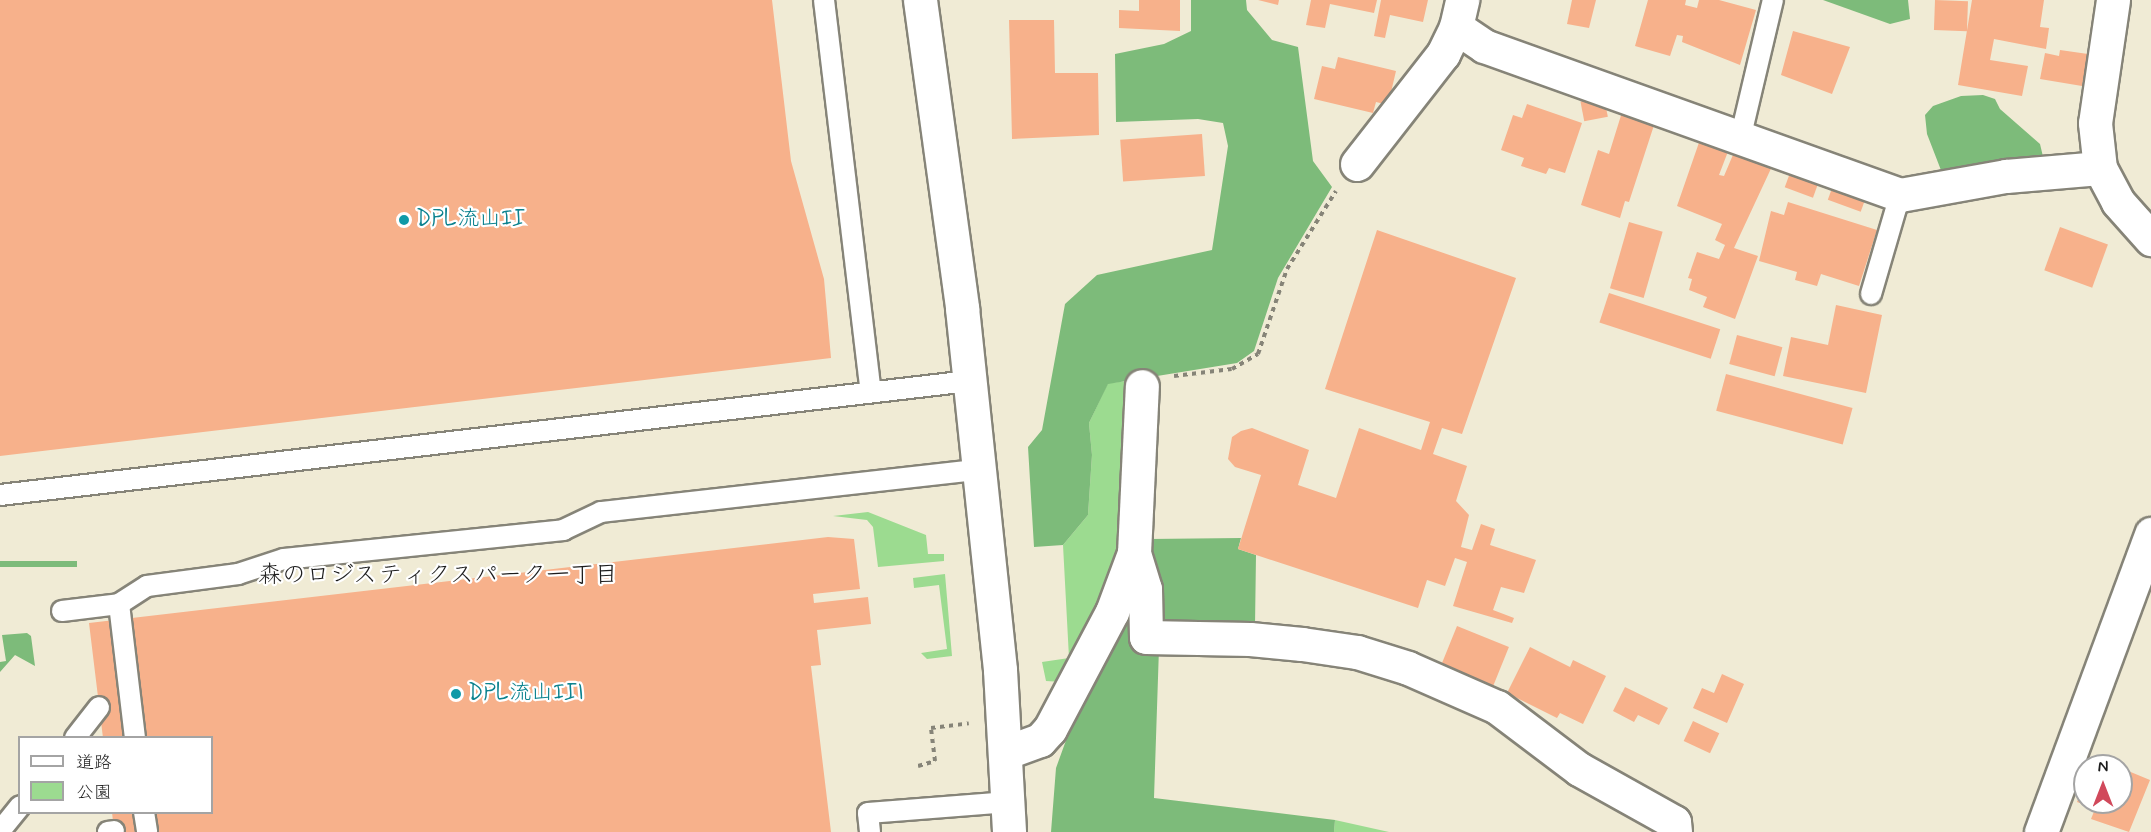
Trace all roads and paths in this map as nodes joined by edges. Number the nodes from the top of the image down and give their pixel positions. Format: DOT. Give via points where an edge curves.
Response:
graph roads {
  1 [pos="824,0"];
  2 [pos="920,0"];
  3 [pos="1773,0"];
  4 [pos="2114,0"];
  5 [pos="1459,13"];
  6 [pos="1741,135"];
  7 [pos="1358,164"];
  8 [pos="2100,168"];
  9 [pos="1900,195"];
  10 [pos="2151,239"];
  11 [pos="1871,294"];
  12 [pos="969,381"];
  13 [pos="1142,386"];
  14 [pos="871,392"];
  15 [pos="977,470"];
  16 [pos="0,495"];
  17 [pos="2151,534"];
  18 [pos="1134,553"];
  19 [pos="119,604"];
  20 [pos="62,611"];
  21 [pos="99,707"];
  22 [pos="969,723"];
  23 [pos="77,736"];
  24 [pos="135,736"];
  25 [pos="1007,752"];
  26 [pos="918,766"];
  27 [pos="18,808"];
  28 [pos="144,814"];
  29 [pos="1009,817"];
  30 [pos="0,831"];
  31 [pos="147,832"];
  32 [pos="870,832"];
  33 [pos="1675,832"];
  34 [pos="2041,832"];
  1 -- 14 [label="lane"];
  2 -- 12 [label="street"];
  3 -- 6 [label="lane"];
  4 -- 8 [label="street" via="2095,123"];
  5 -- 6 [label="street" via="1484,46"];
  5 -- 7 [label="street" via="1443,54"];
  6 -- 9 [label="street"];
  7 -- 13 [label="path" via="1313,224 1287,269 1258,354 1232,369 1169,377"];
  8 -- 9 [label="street" via="2006,176"];
  8 -- 10 [label="street" via="2118,202"];
  9 -- 11 [label="lane"];
  12 -- 14 [label="lane"];
  12 -- 15 [label="street"];
  13 -- 18 [label="street"];
  14 -- 16 [label="lane"];
  15 -- 19 [label="lane" via="601,512 563,530 284,559 238,574 147,586"];
  15 -- 25 [label="street"];
  17 -- 34 [label="street"];
  18 -- 25 [label="street" via="1112,612 1050,729 1040,740"];
  18 -- 33 [label="street" via="1145,589 1146,637 1302,644 1357,652 1408,668 1497,707 1579,769 1674,822"];
  19 -- 20 [label="lane"];
  19 -- 24 [label="lane"];
  21 -- 23 [label="lane"];
  22 -- 26 [label="path" via="931,728 935,761"];
  25 -- 29 [label="street"];
  27 -- 30 [label="lane"];
  28 -- 31 [label="lane"];
  29 -- 32 [label="lane" via="868,813"];
}
